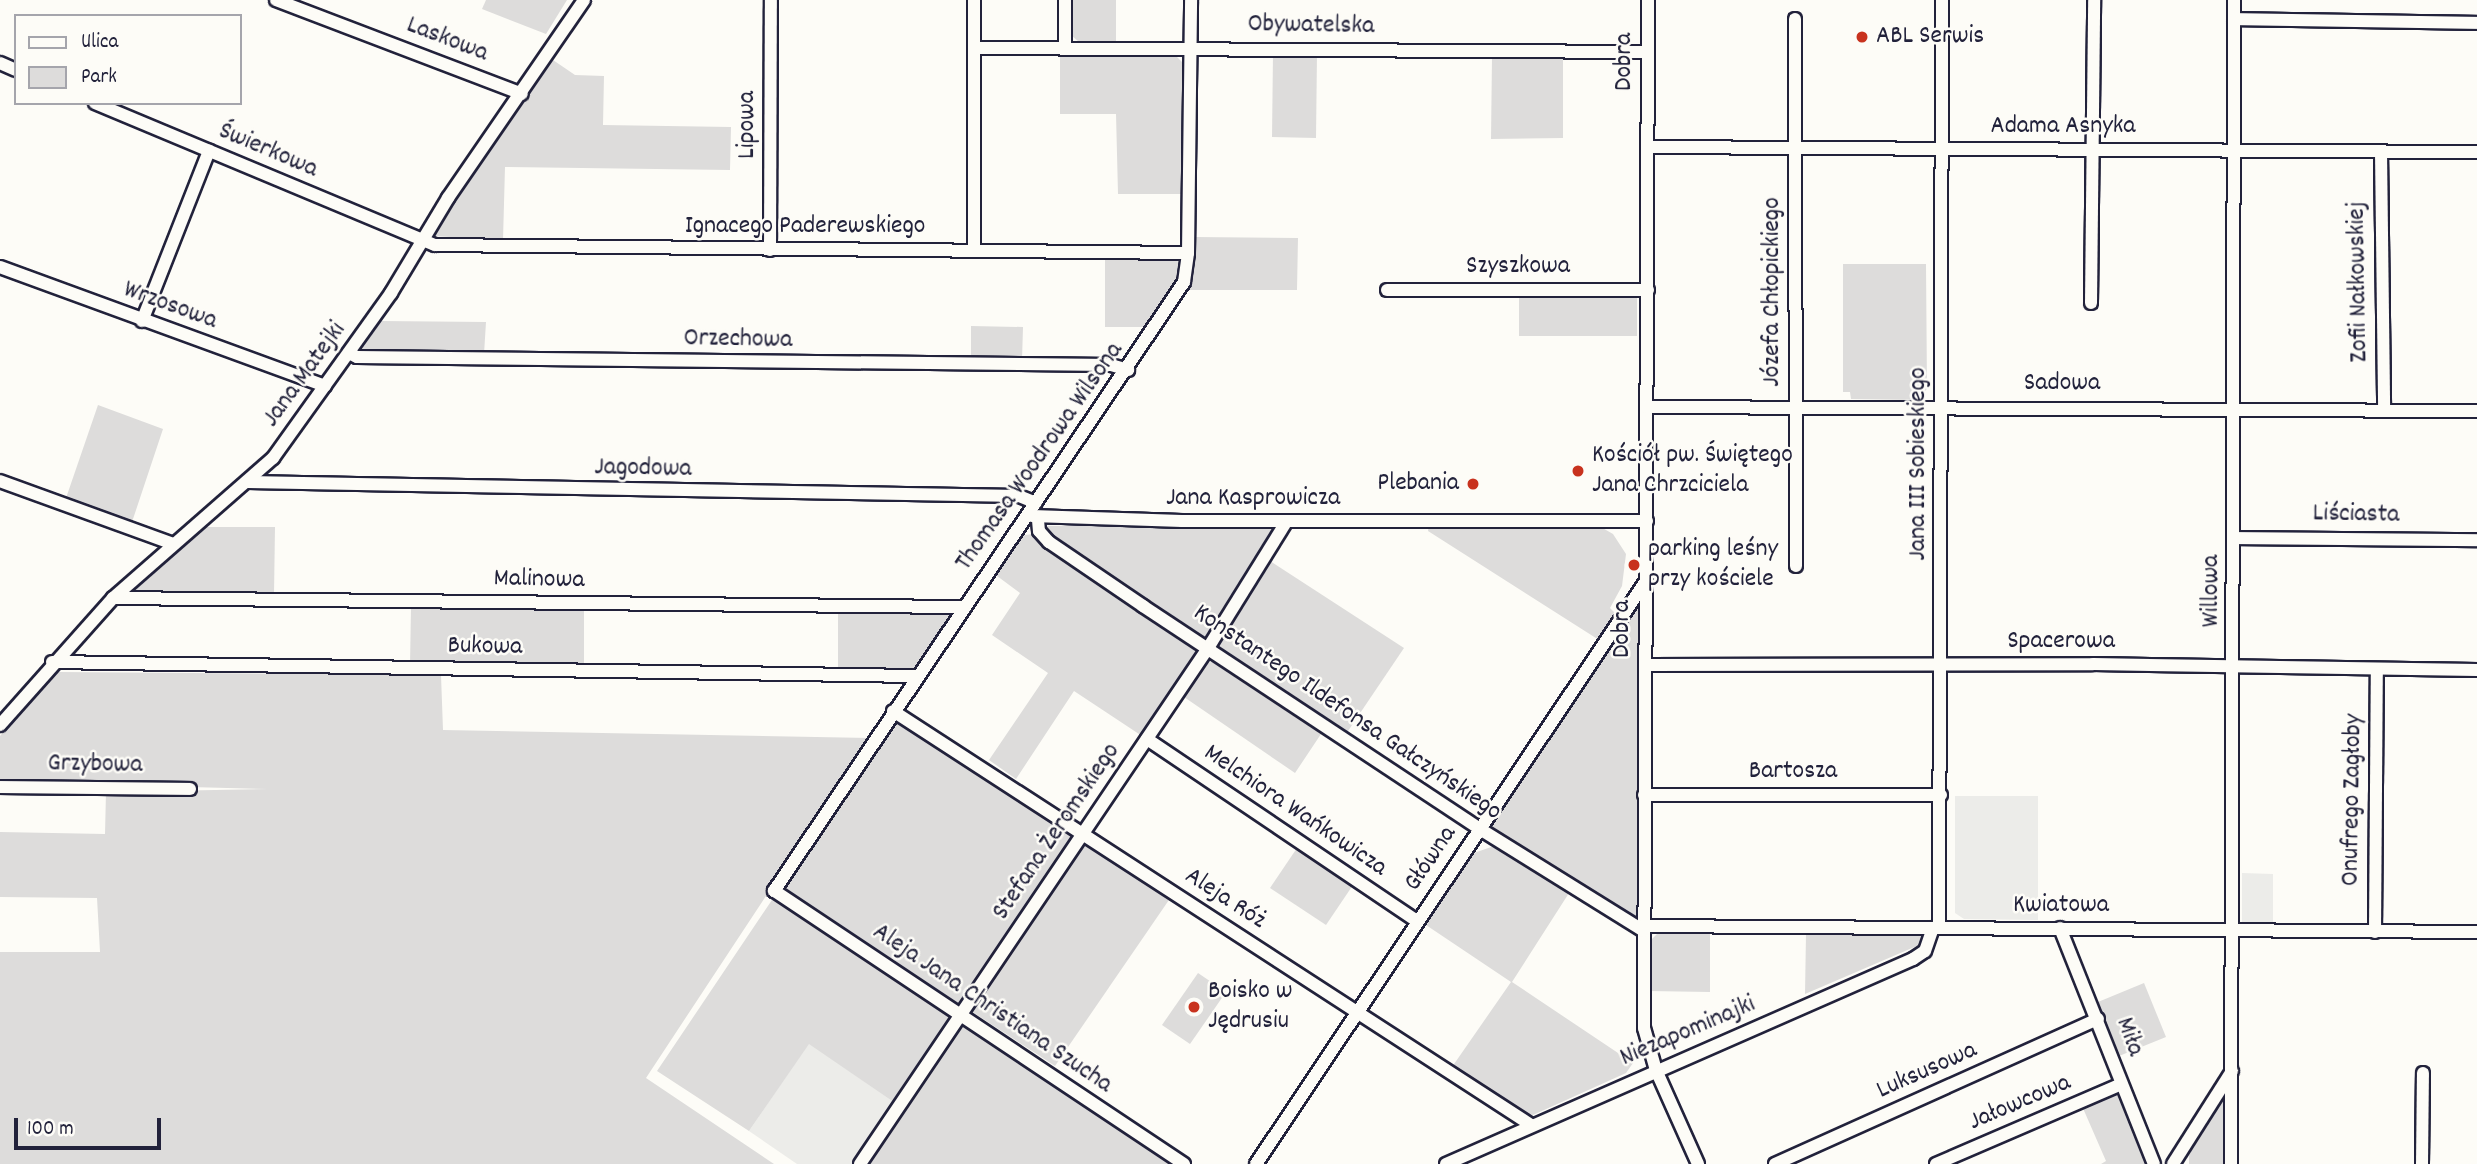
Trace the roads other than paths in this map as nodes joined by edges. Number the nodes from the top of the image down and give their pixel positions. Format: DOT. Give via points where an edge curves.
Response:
graph roads {
  1 [pos="276,0"];
  2 [pos="584,0"];
  3 [pos="771,0"];
  4 [pos="974,0"];
  5 [pos="1065,0"];
  6 [pos="1191,0"];
  7 [pos="1648,0"];
  8 [pos="1942,0"];
  9 [pos="2094,0"];
  10 [pos="2234,0"];
  11 [pos="1795,19"];
  12 [pos="2234,19"];
  13 [pos="2477,23"];
  14 [pos="1065,47"];
  15 [pos="1190,47"];
  16 [pos="974,48"];
  17 [pos="1648,52"];
  18 [pos="522,94"];
  19 [pos="100,105"];
  20 [pos="1795,146"];
  21 [pos="1648,147"];
  22 [pos="1942,149"];
  23 [pos="2092,150"];
  24 [pos="209,151"];
  25 [pos="2234,151"];
  26 [pos="2381,152"];
  27 [pos="2477,152"];
  28 [pos="423,240"];
  29 [pos="770,250"];
  30 [pos="974,251"];
  31 [pos="1188,253"];
  32 [pos="0,267"];
  33 [pos="1387,290"];
  34 [pos="1648,290"];
  35 [pos="2091,303"];
  36 [pos="142,321"];
  37 [pos="349,353"];
  38 [pos="1128,370"];
  39 [pos="325,386"];
  40 [pos="1796,406"];
  41 [pos="1647,407"];
  42 [pos="1942,407"];
  43 [pos="2235,408"];
  44 [pos="2384,410"];
  45 [pos="2477,411"];
  46 [pos="0,481"];
  47 [pos="248,482"];
  48 [pos="1034,513"];
  49 [pos="1647,521"];
  50 [pos="1286,522"];
  51 [pos="2235,538"];
  52 [pos="2477,540"];
  53 [pos="173,544"];
  54 [pos="1796,566"];
  55 [pos="1646,580"];
  56 [pos="113,598"];
  57 [pos="965,607"];
  58 [pos="1208,648"];
  59 [pos="52,663"];
  60 [pos="1646,665"];
  61 [pos="1941,667"];
  62 [pos="2235,668"];
  63 [pos="2377,669"];
  64 [pos="2477,670"];
  65 [pos="918,676"];
  66 [pos="893,711"];
  67 [pos="0,725"];
  68 [pos="1147,739"];
  69 [pos="0,786"];
  70 [pos="190,789"];
  71 [pos="1644,795"];
  72 [pos="1941,795"];
  73 [pos="1480,829"];
  74 [pos="1084,834"];
  75 [pos="774,891"];
  76 [pos="1417,921"];
  77 [pos="1644,928"];
  78 [pos="1936,928"];
  79 [pos="2060,928"];
  80 [pos="2234,930"];
  81 [pos="2375,932"];
  82 [pos="2477,932"];
  83 [pos="1358,1013"];
  84 [pos="960,1016"];
  85 [pos="2098,1019"];
  86 [pos="1656,1070"];
  87 [pos="2232,1071"];
  88 [pos="2423,1073"];
  89 [pos="2122,1084"];
  90 [pos="1531,1125"];
  91 [pos="860,1164"];
  92 [pos="1184,1164"];
  93 [pos="1256,1164"];
  94 [pos="1446,1164"];
  95 [pos="1698,1164"];
  96 [pos="1775,1164"];
  97 [pos="1936,1164"];
  98 [pos="2154,1164"];
  99 [pos="2174,1164"];
  100 [pos="2231,1164"];
  101 [pos="2422,1164"];
  1 -- 18 [label="street, Laskowa"];
  2 -- 18 [label="street, Jana Matejki"];
  3 -- 29 [label="street, Lipowa"];
  4 -- 16 [label="street"];
  5 -- 14 [label="street"];
  6 -- 15 [label="street, Thomasa Woodrowa Wilsona"];
  7 -- 17 [label="street, Dobra"];
  8 -- 22 [label="street, Jana III Sobieskiego"];
  9 -- 23 [label="street"];
  10 -- 12 [label="street, Willowa"];
  11 -- 20 [label="street, Józefa Chłopickiego"];
  12 -- 13 [label="street"];
  12 -- 25 [label="street, Willowa"];
  14 -- 15 [label="street, Obywatelska"];
  14 -- 16 [label="street, Obywatelska"];
  15 -- 17 [label="street, Obywatelska"];
  15 -- 31 [label="street, Thomasa Woodrowa Wilsona"];
  16 -- 30 [label="street"];
  17 -- 21 [label="street, Dobra"];
  18 -- 28 [label="street, Jana Matejki"];
  19 -- 24 [label="street, Świerkowa"];
  20 -- 21 [label="street, Adama Asnyka"];
  20 -- 22 [label="street, Adama Asnyka"];
  20 -- 40 [label="street, Józefa Chłopickiego"];
  21 -- 34 [label="street, Dobra"];
  22 -- 23 [label="street, Adama Asnyka"];
  22 -- 42 [label="street, Jana III Sobieskiego"];
  23 -- 25 [label="street, Adama Asnyka"];
  23 -- 35 [label="street"];
  24 -- 28 [label="street, Świerkowa"];
  24 -- 36 [label="street"];
  25 -- 26 [label="street, Adama Asnyka"];
  25 -- 43 [label="street, Willowa"];
  26 -- 27 [label="street, Adama Asnyka"];
  26 -- 44 [label="street, Zofii Nałkowskiej"];
  28 -- 29 [label="street, Ignacego Paderewskiego" via="435,246"];
  28 -- 37 [label="street, Jana Matejki"];
  29 -- 30 [label="street, Ignacego Paderewskiego"];
  30 -- 31 [label="street, Ignacego Paderewskiego"];
  31 -- 38 [label="street, Thomasa Woodrowa Wilsona" via="1175,299"];
  32 -- 36 [label="street, Wrzosowa"];
  33 -- 34 [label="street, Szyszkowa"];
  34 -- 41 [label="street, Dobra"];
  36 -- 39 [label="street, Wrzosowa"];
  37 -- 38 [label="street, Orzechowa" via="357,358 1111,365"];
  37 -- 39 [label="street, Jana Matejki"];
  38 -- 48 [label="street, Thomasa Woodrowa Wilsona"];
  39 -- 47 [label="street, Jana Matejki" via="273,458"];
  40 -- 41 [label="street, Sadowa"];
  40 -- 42 [label="street, Sadowa"];
  40 -- 54 [label="street, Józefa Chłopickiego"];
  41 -- 49 [label="street, Dobra"];
  42 -- 43 [label="street, Sadowa"];
  42 -- 61 [label="street, Jana III Sobieskiego"];
  43 -- 44 [label="street, Sadowa"];
  43 -- 51 [label="street, Willowa"];
  44 -- 45 [label="street, Sadowa"];
  46 -- 53 [label="street"];
  47 -- 48 [label="street, Jagodowa" via="1019,496"];
  47 -- 53 [label="street, Jana Matejki"];
  48 -- 50 [label="street, Jana Kasprowicza"];
  48 -- 57 [label="street, Thomasa Woodrowa Wilsona"];
  48 -- 58 [label="street, Konstantego Ildefonsa Gałczyńskiego" via="1039,531 1049,542"];
  49 -- 50 [label="street, Jana Kasprowicza"];
  49 -- 55 [label="street, Dobra"];
  50 -- 58 [label="street, Stefana Żeromskiego"];
  51 -- 52 [label="street, Liściasta"];
  51 -- 62 [label="street, Willowa"];
  53 -- 56 [label="street, Jana Matejki"];
  55 -- 60 [label="street, Dobra"];
  55 -- 73 [label="street, Główna"];
  56 -- 57 [label="street, Malinowa"];
  56 -- 59 [label="street, Jana Matejki"];
  57 -- 65 [label="street, Thomasa Woodrowa Wilsona"];
  58 -- 68 [label="street, Stefana Żeromskiego"];
  58 -- 73 [label="street, Konstantego Ildefonsa Gałczyńskiego"];
  59 -- 65 [label="street, Bukowa"];
  59 -- 67 [label="street, Jana Matejki"];
  60 -- 61 [label="street, Spacerowa"];
  60 -- 71 [label="street, Dobra"];
  61 -- 62 [label="street, Spacerowa"];
  61 -- 72 [label="street, Jana III Sobieskiego"];
  62 -- 63 [label="street, Spacerowa"];
  62 -- 80 [label="street, Willowa"];
  63 -- 64 [label="street, Spacerowa"];
  63 -- 81 [label="street, Onufrego Zagłoby"];
  65 -- 66 [label="street, Thomasa Woodrowa Wilsona"];
  66 -- 74 [label="street, Aleja Róż"];
  66 -- 75 [label="street, Thomasa Woodrowa Wilsona"];
  68 -- 74 [label="street, Stefana Żeromskiego"];
  68 -- 76 [label="street, Melchiora Wańkowicza"];
  69 -- 70 [label="street, Grzybowa"];
  71 -- 72 [label="street, Bartosza"];
  71 -- 77 [label="street, Dobra"];
  72 -- 78 [label="street, Jana III Sobieskiego"];
  73 -- 76 [label="street, Główna"];
  73 -- 77 [label="street, Konstantego Ildefonsa Gałczyńskiego"];
  74 -- 83 [label="street, Aleja Róż"];
  74 -- 84 [label="street, Stefana Żeromskiego"];
  75 -- 84 [label="street, Aleja Jana Christiana Szucha"];
  76 -- 83 [label="street, Główna"];
  77 -- 78 [label="street, Kwiatowa"];
  77 -- 86 [label="street, Dobra" via="1644,1028"];
  78 -- 79 [label="street, Kwiatowa"];
  78 -- 86 [label="street, Niezapominajki" via="1925,951 1913,960"];
  79 -- 80 [label="street, Kwiatowa"];
  79 -- 85 [label="street, Miła"];
  80 -- 81 [label="street, Kwiatowa"];
  80 -- 87 [label="street, Willowa"];
  81 -- 82 [label="street, Kwiatowa"];
  83 -- 90 [label="street, Aleja Róż"];
  83 -- 93 [label="street, Główna"];
  84 -- 91 [label="street, Stefana Żeromskiego"];
  84 -- 92 [label="street, Aleja Jana Christiana Szucha"];
  85 -- 89 [label="street, Miła"];
  85 -- 96 [label="street, Luksusowa"];
  86 -- 90 [label="street, Niezapominajki"];
  86 -- 95 [label="street, Dobra"];
  87 -- 99 [label="street"];
  87 -- 100 [label="street, Willowa"];
  88 -- 101 [label="street"];
  89 -- 97 [label="street, Jałowcowa"];
  89 -- 98 [label="street, Miła"];
  90 -- 94 [label="street, Niezapominajki"];
}
